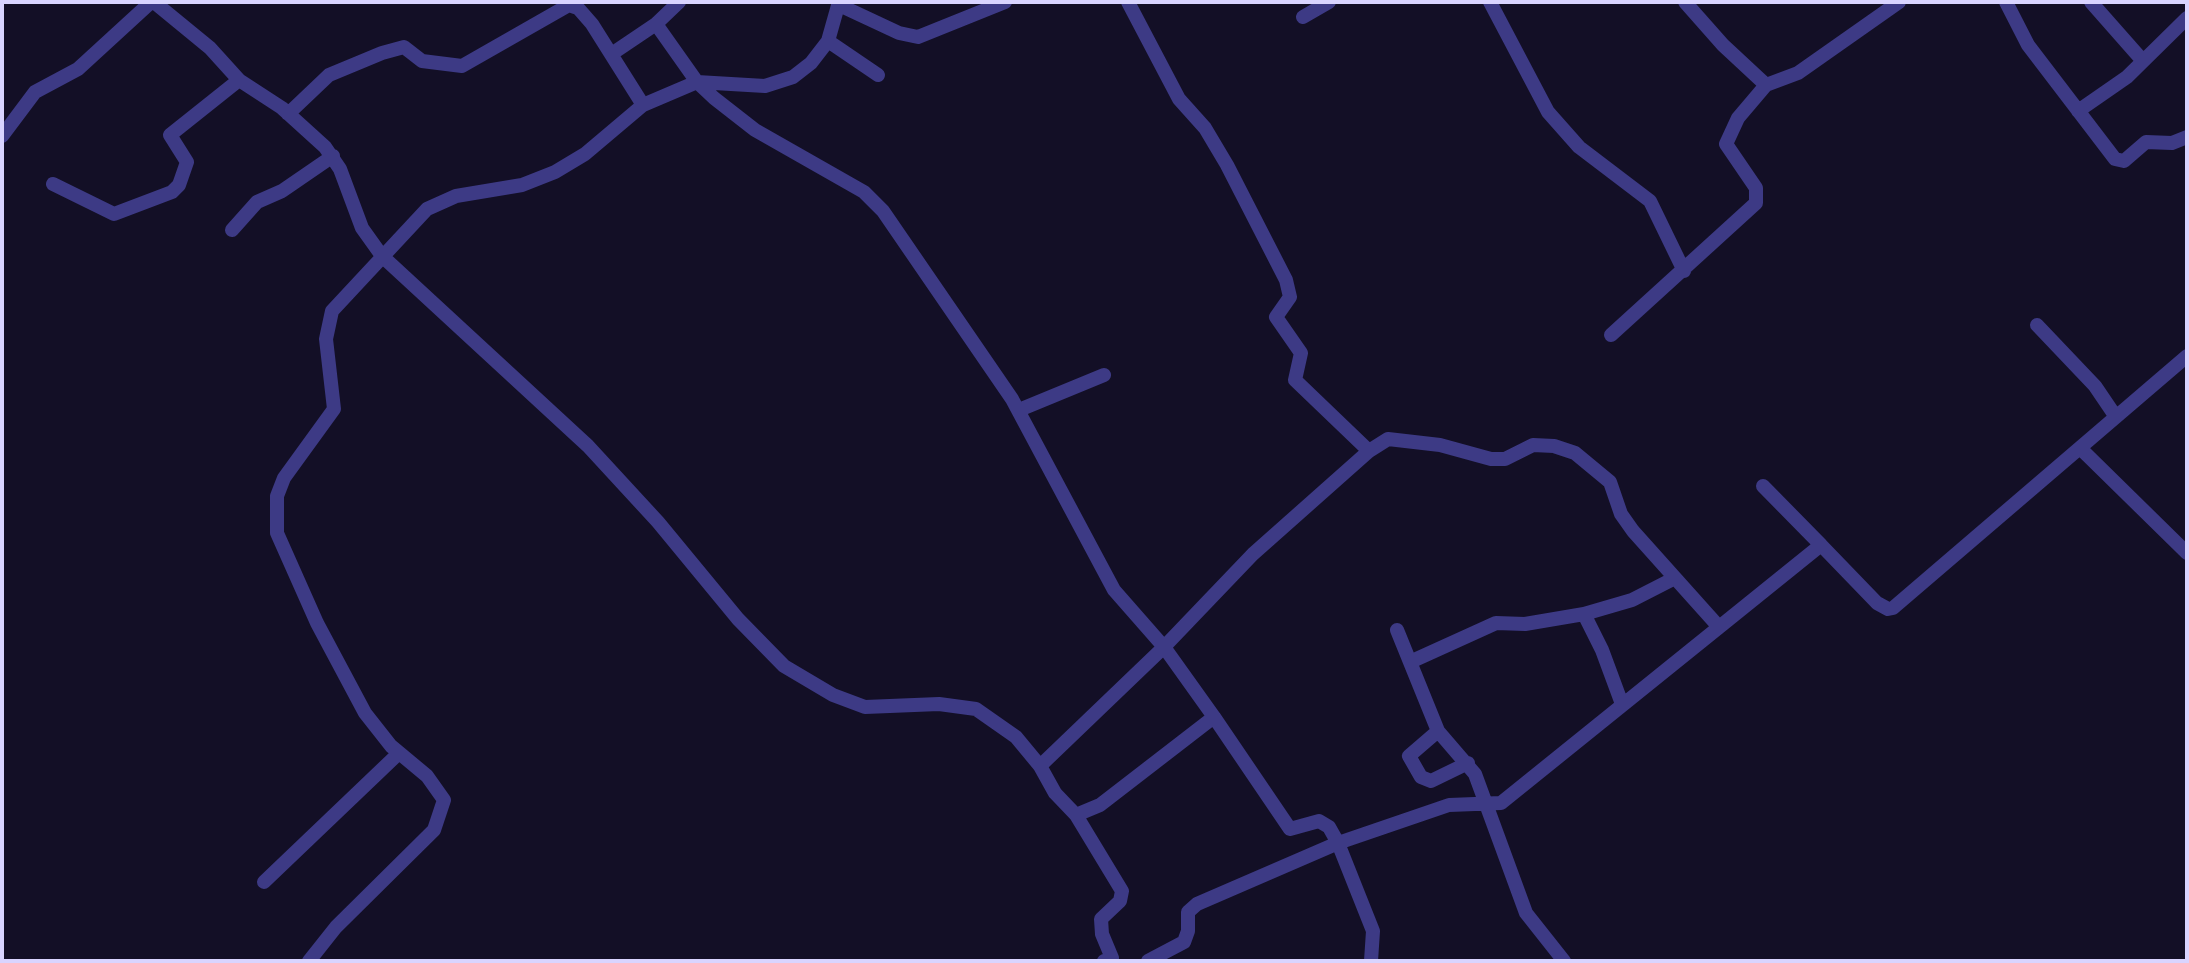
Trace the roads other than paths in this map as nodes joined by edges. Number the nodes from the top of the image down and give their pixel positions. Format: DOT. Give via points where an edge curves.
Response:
graph roads {
  1 [pos="153,2"];
  2 [pos="679,2"];
  3 [pos="1005,2"];
  4 [pos="1128,2"];
  5 [pos="1329,2"];
  6 [pos="1490,2"];
  7 [pos="1685,2"];
  8 [pos="1899,2"];
  9 [pos="2006,2"];
  10 [pos="2091,2"];
  11 [pos="839,4"];
  12 [pos="1303,17"];
  13 [pos="2187,18"];
  14 [pos="656,24"];
  15 [pos="828,41"];
  16 [pos="613,53"];
  17 [pos="2143,61"];
  18 [pos="878,75"];
  19 [pos="239,80"];
  20 [pos="697,82"];
  21 [pos="1766,85"];
  22 [pos="643,105"];
  23 [pos="2078,111"];
  24 [pos="288,114"];
  25 [pos="2,136"];
  26 [pos="2187,137"];
  27 [pos="333,156"];
  28 [pos="53,184"];
  29 [pos="232,230"];
  30 [pos="382,256"];
  31 [pos="1684,271"];
  32 [pos="2037,325"];
  33 [pos="1611,335"];
  34 [pos="2187,356"];
  35 [pos="1104,375"];
  36 [pos="1019,410"];
  37 [pos="2116,417"];
  38 [pos="2081,449"];
  39 [pos="1369,451"];
  40 [pos="1763,486"];
  41 [pos="1821,545"];
  42 [pos="2187,553"];
  43 [pos="1675,578"];
  44 [pos="1584,614"];
  45 [pos="1719,627"];
  46 [pos="1397,630"];
  47 [pos="1164,647"];
  48 [pos="1410,662"];
  49 [pos="1622,704"];
  50 [pos="1214,717"];
  51 [pos="1438,731"];
  52 [pos="399,753"];
  53 [pos="1468,763"];
  54 [pos="1040,766"];
  55 [pos="1487,805"];
  56 [pos="1076,815"];
  57 [pos="1338,843"];
  58 [pos="264,882"];
  59 [pos="1110,960"];
  60 [pos="309,961"];
  61 [pos="1148,961"];
  62 [pos="1371,961"];
  63 [pos="1564,961"];
  1 -- 19 [label="street" via="210,48"];
  1 -- 25 [label="street" via="70,74 35,92"];
  2 -- 14 [label="street"];
  3 -- 11 [label="street" via="918,37"];
  4 -- 39 [label="street" via="1179,99 1227,165 1286,280 1290,297 1276,317 1301,353 1295,380"];
  5 -- 12 [label="street"];
  6 -- 31 [label="street" via="1548,112 1579,147 1650,201"];
  7 -- 21 [label="street"];
  8 -- 21 [label="street" via="1798,73"];
  9 -- 23 [label="street" via="2028,45"];
  10 -- 17 [label="street"];
  11 -- 15 [label="street"];
  13 -- 17 [label="street"];
  14 -- 16 [label="street"];
  14 -- 20 [label="street"];
  15 -- 18 [label="street"];
  15 -- 20 [label="street" via="805,70 782,82"];
  16 -- 22 [label="street"];
  16 -- 24 [label="street" via="583,13 569,5 462,66 422,61 404,47 382,53 329,75"];
  17 -- 23 [label="street"];
  19 -- 24 [label="street"];
  19 -- 28 [label="street" via="170,135 187,162 172,192 114,214"];
  20 -- 22 [label="street"];
  20 -- 36 [label="street" via="755,130 872,199"];
  21 -- 31 [label="street" via="1738,118 1726,144 1756,188 1756,203"];
  22 -- 30 [label="street" via="555,172 522,185 456,196 427,209"];
  23 -- 26 [label="street" via="2120,162 2146,142 2172,143"];
  24 -- 27 [label="street"];
  27 -- 29 [label="street" via="257,202"];
  27 -- 30 [label="street" via="358,220"];
  30 -- 52 [label="street" via="332,311 326,339 334,409 284,478 276,515 283,551 342,674 370,720"];
  30 -- 54 [label="street" via="588,446 784,666 865,707 939,704 976,709 1016,737"];
  31 -- 33 [label="street"];
  32 -- 37 [label="street" via="2095,386"];
  34 -- 37 [label="street"];
  35 -- 36 [label="street"];
  36 -- 47 [label="street" via="1109,582"];
  37 -- 38 [label="street"];
  38 -- 41 [label="street" via="1893,608 1877,603"];
  38 -- 42 [label="street"];
  39 -- 43 [label="street" via="1388,439 1404,439 1491,459 1505,459 1533,445 1575,453 1610,482 1621,514"];
  39 -- 47 [label="street" via="1253,554"];
  40 -- 41 [label="street"];
  41 -- 45 [label="street"];
  43 -- 44 [label="street" via="1632,600"];
  43 -- 45 [label="street"];
  44 -- 48 [label="street" via="1496,623"];
  44 -- 49 [label="street"];
  45 -- 49 [label="street"];
  46 -- 48 [label="street"];
  47 -- 50 [label="street"];
  47 -- 54 [label="street"];
  48 -- 51 [label="street"];
  49 -- 55 [label="street" via="1508,799"];
  50 -- 56 [label="street" via="1111,797"];
  50 -- 57 [label="street" via="1286,825 1295,829 1322,821"];
  51 -- 53 [label="street"];
  51 -- 53 [label="street" via="1409,756 1421,777 1431,781"];
  52 -- 58 [label="street"];
  52 -- 60 [label="street" via="444,800 440,820"];
  53 -- 55 [label="street"];
  54 -- 56 [label="street"];
  55 -- 57 [label="street" via="1449,805"];
  55 -- 63 [label="street" via="1518,898"];
  56 -- 59 [label="street" via="1122,891 1120,901 1100,923"];
  57 -- 61 [label="street" via="1206,898 1188,912 1184,942"];
  57 -- 62 [label="street" via="1373,931"];
}
